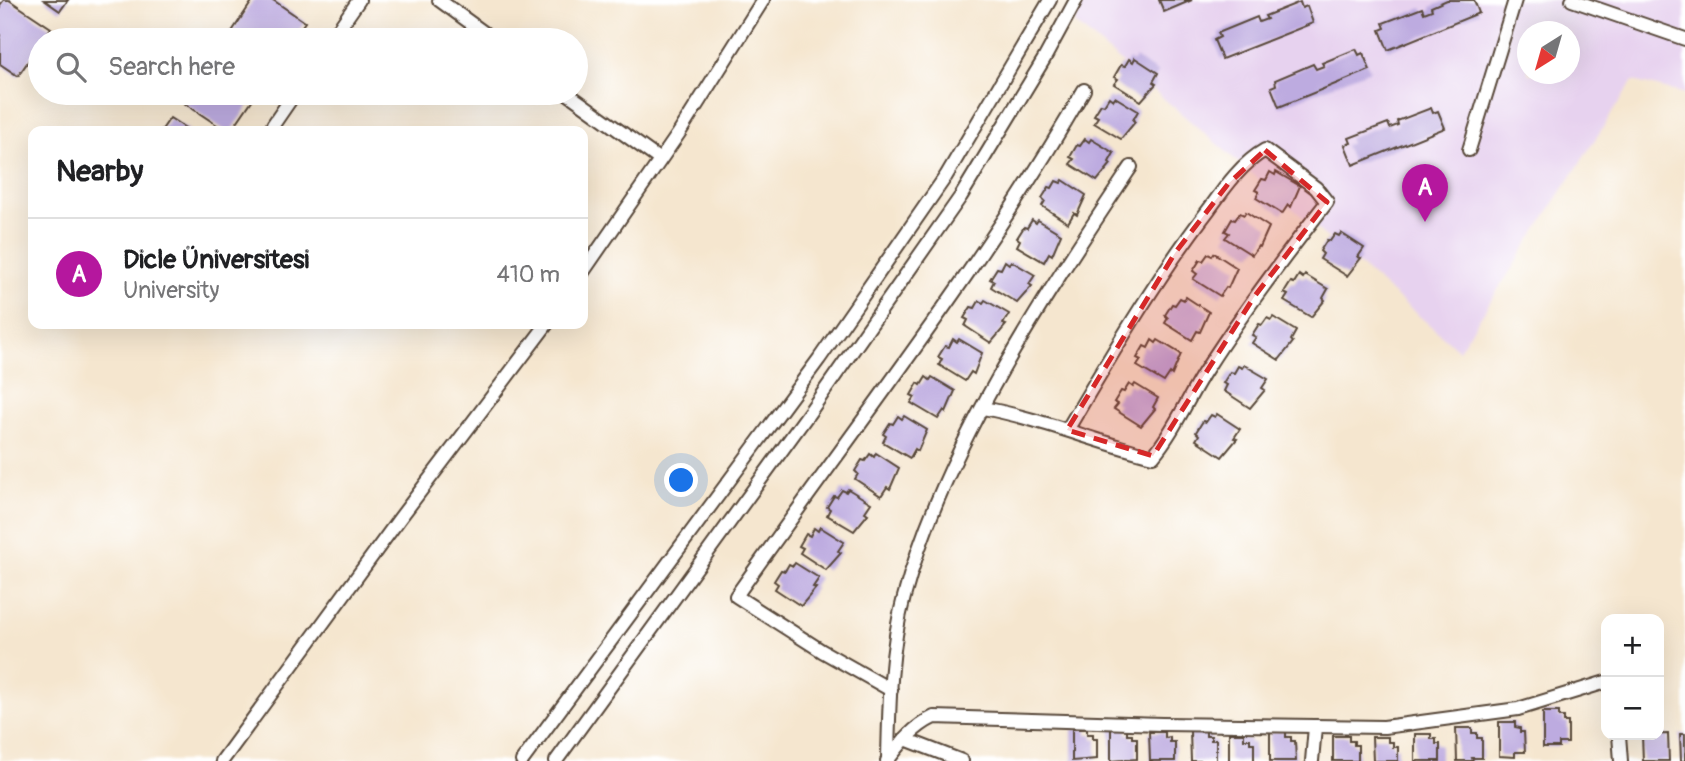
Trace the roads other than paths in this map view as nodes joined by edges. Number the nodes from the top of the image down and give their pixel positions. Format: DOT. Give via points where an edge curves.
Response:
graph roads {
  1 [pos="359,0"];
  2 [pos="439,0"];
  3 [pos="763,0"];
  4 [pos="1050,0"];
  5 [pos="1076,0"];
  6 [pos="1516,0"];
  7 [pos="1572,0"];
  8 [pos="339,28"];
  9 [pos="478,28"];
  10 [pos="1685,39"];
  11 [pos="1084,90"];
  12 [pos="287,105"];
  13 [pos="584,105"];
  14 [pos="273,125"];
  15 [pos="1469,150"];
  16 [pos="660,160"];
  17 [pos="1130,167"];
  18 [pos="588,265"];
  19 [pos="543,329"];
  20 [pos="983,408"];
  21 [pos="1066,430"];
  22 [pos="1601,684"];
  23 [pos="891,690"];
  24 [pos="1315,727"];
  25 [pos="905,739"];
  26 [pos="1619,740"];
  27 [pos="222,761"];
  28 [pos="522,761"];
  29 [pos="556,761"];
  30 [pos="887,761"];
  31 [pos="962,761"];
  32 [pos="1312,761"];
  33 [pos="1621,761"];
  1 -- 8 [label="street"];
  2 -- 9 [label="street"];
  3 -- 16 [label="street"];
  4 -- 28 [label="street" via="930,199 819,359"];
  5 -- 29 [label="street" via="961,196"];
  6 -- 15 [label="street"];
  7 -- 10 [label="street"];
  11 -- 23 [label="street" via="964,282 736,596"];
  12 -- 14 [label="street"];
  13 -- 16 [label="street"];
  16 -- 18 [label="street"];
  17 -- 20 [label="street" via="1060,274"];
  19 -- 27 [label="street"];
  20 -- 21 [label="street"];
  20 -- 23 [label="street" via="932,514 904,598"];
  21 -- 21 [label="street" via="1153,456 1254,297 1327,202 1316,188 1265,150 1254,156 1175,253"];
  22 -- 24 [label="street" via="1518,709 1384,727"];
  23 -- 30 [label="street"];
  24 -- 25 [label="street" via="934,717"];
  24 -- 32 [label="street"];
  25 -- 30 [label="street"];
  25 -- 31 [label="street"];
  26 -- 33 [label="street"];
}
